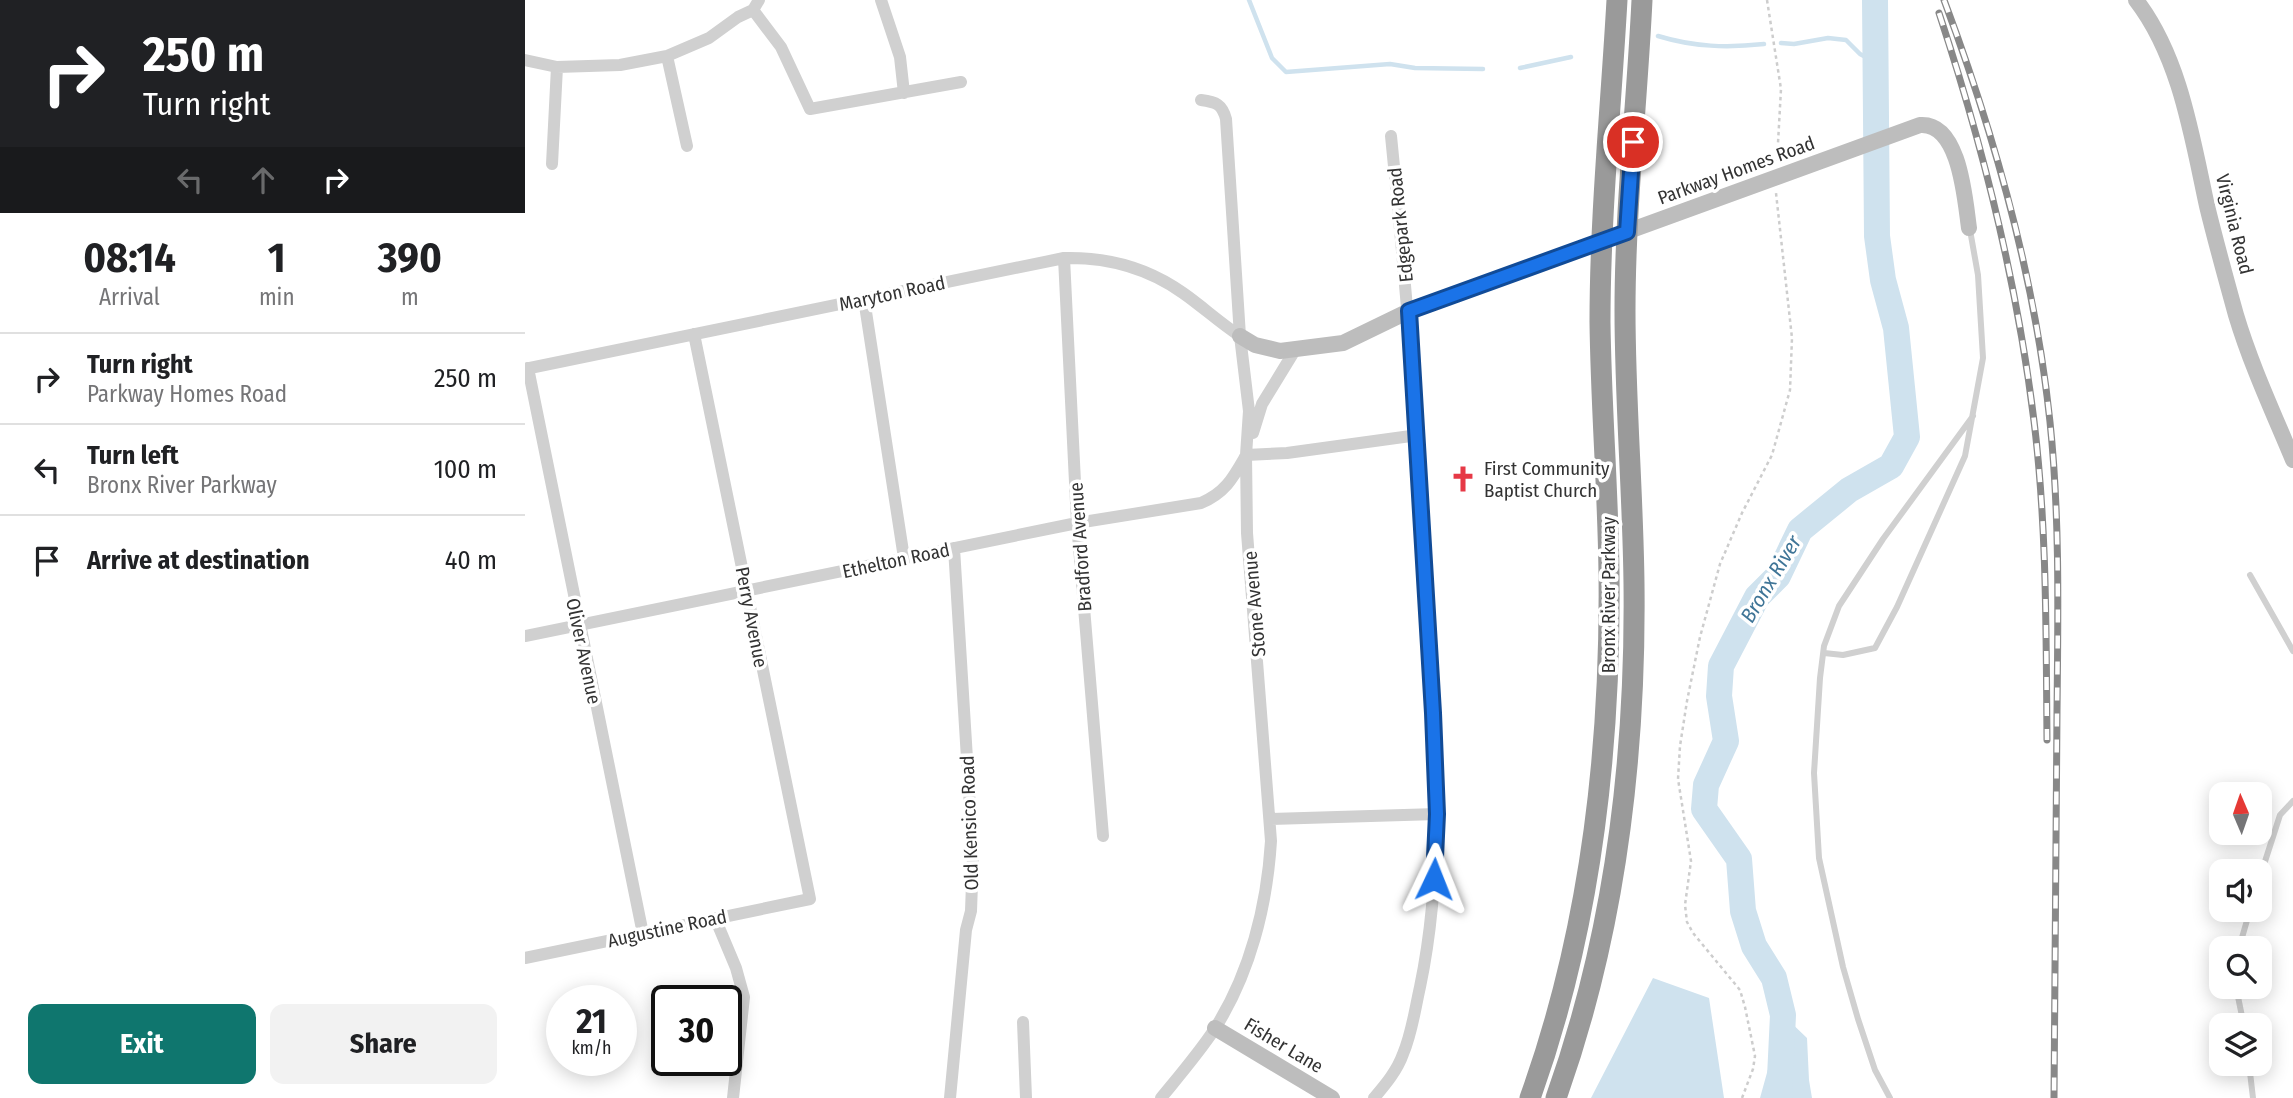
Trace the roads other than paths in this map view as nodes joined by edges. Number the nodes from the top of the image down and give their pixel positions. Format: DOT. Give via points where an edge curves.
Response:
graph roads {
  1 [pos="881,0"];
  2 [pos="1617,0"];
  3 [pos="1642,0"];
  4 [pos="2136,0"];
  5 [pos="756,5"];
  6 [pos="667,56"];
  7 [pos="525,60"];
  8 [pos="557,67"];
  9 [pos="961,82"];
  10 [pos="904,93"];
  11 [pos="1201,100"];
  12 [pos="1391,136"];
  13 [pos="687,146"];
  14 [pos="552,164"];
  15 [pos="1969,228"];
  16 [pos="1627,232"];
  17 [pos="1602,242"];
  18 [pos="1065,258"];
  19 [pos="864,299"];
  20 [pos="1409,311"];
  21 [pos="694,334"];
  22 [pos="1240,336"];
  23 [pos="1295,350"];
  24 [pos="526,368"];
  25 [pos="1973,416"];
  26 [pos="1418,435"];
  27 [pos="1246,455"];
  28 [pos="2293,460"];
  29 [pos="1077,523"];
  30 [pos="954,548"];
  31 [pos="904,558"];
  32 [pos="2250,575"];
  33 [pos="747,590"];
  34 [pos="578,625"];
  35 [pos="525,636"];
  36 [pos="2293,650"];
  37 [pos="1824,653"];
  38 [pos="2293,801"];
  39 [pos="1437,814"];
  40 [pos="1271,818"];
  41 [pos="1104,836"];
  42 [pos="2266,859"];
  43 [pos="810,899"];
  44 [pos="715,918"];
  45 [pos="643,934"];
  46 [pos="525,958"];
  47 [pos="1023,1022"];
  48 [pos="1215,1028"];
  49 [pos="2250,1076"];
  50 [pos="733,1098"];
  51 [pos="950,1098"];
  52 [pos="1026,1098"];
  53 [pos="1161,1098"];
  54 [pos="1332,1098"];
  55 [pos="1374,1098"];
  56 [pos="1530,1098"];
  57 [pos="1556,1098"];
  58 [pos="1890,1098"];
  59 [pos="2253,1098"];
  1 -- 10 [label="street" via="900,57"];
  2 -- 17 [label="highway, Bronx River Parkway"];
  3 -- 16 [label="highway, Bronx River Parkway"];
  4 -- 28 [label="street, Virginia Road" via="2175,78 2237,317"];
  5 -- 6 [label="street" via="709,38"];
  5 -- 10 [label="street" via="810,109"];
  6 -- 8 [label="street" via="620,65"];
  6 -- 13 [label="street"];
  7 -- 8 [label="street"];
  8 -- 14 [label="street"];
  9 -- 10 [label="street"];
  11 -- 22 [label="street, Stone Avenue" via="1224,108 1226,119"];
  12 -- 20 [label="street, Edgepark Road"];
  15 -- 16 [label="street, Parkway Homes Road" via="1957,160 1947,137 1929,124"];
  15 -- 25 [label="lane" via="1978,275 1983,358"];
  16 -- 17 [label="street, Parkway Homes Road"];
  16 -- 57 [label="highway, Bronx River Parkway" via="1634,613 1628,750 1601,940 1582,1020"];
  17 -- 20 [label="street, Parkway Homes Road"];
  17 -- 56 [label="highway, Bronx River Parkway" via="1609,582 1604,746 1594,841 1574,949"];
  18 -- 19 [label="street, Maryton Road"];
  18 -- 22 [label="street, Maryton Road" via="1099,258 1149,274"];
  18 -- 29 [label="street, Bradford Avenue"];
  19 -- 21 [label="street, Maryton Road"];
  19 -- 31 [label="street"];
  20 -- 23 [label="street, Parkway Homes Road" via="1343,343"];
  20 -- 26 [label="street, Edgepark Road"];
  21 -- 24 [label="street, Maryton Road"];
  21 -- 33 [label="street, Perry Avenue"];
  22 -- 23 [label="street, Parkway Homes Road" via="1255,345"];
  22 -- 27 [label="street, Stone Avenue" via="1249,411"];
  23 -- 27 [label="street" via="1262,404"];
  24 -- 34 [label="street, Oliver Avenue"];
  25 -- 37 [label="lane" via="1839,606"];
  25 -- 37 [label="lane" via="1965,456 1875,648"];
  26 -- 27 [label="street"];
  26 -- 39 [label="street, Edgepark Road"];
  27 -- 29 [label="street, Ethelton Road" via="1230,484 1215,498"];
  27 -- 40 [label="street, Stone Avenue" via="1247,533"];
  29 -- 30 [label="street, Ethelton Road"];
  29 -- 41 [label="street, Bradford Avenue"];
  30 -- 31 [label="street, Ethelton Road"];
  30 -- 51 [label="street, Old Kensico Road" via="973,856"];
  31 -- 33 [label="street, Ethelton Road"];
  32 -- 36 [label="lane"];
  33 -- 34 [label="street, Ethelton Road"];
  33 -- 43 [label="street, Perry Avenue"];
  34 -- 35 [label="street, Ethelton Road"];
  34 -- 45 [label="street, Oliver Avenue"];
  37 -- 58 [label="lane" via="1814,773 1819,858 1858,1019"];
  38 -- 42 [label="lane" via="2280,816"];
  39 -- 40 [label="street"];
  39 -- 55 [label="street, Edgepark Road" via="1433,900 1413,1020 1403,1055"];
  40 -- 48 [label="street, Stone Avenue" via="1269,880 1261,918"];
  43 -- 44 [label="street, Augustine Road"];
  44 -- 45 [label="street, Augustine Road"];
  44 -- 50 [label="street" via="744,997"];
  45 -- 46 [label="street, Augustine Road"];
  47 -- 52 [label="street"];
  48 -- 53 [label="street, Stone Avenue"];
  48 -- 54 [label="street, Fisher Lane"];
  49 -- 59 [label="lane"];
}
